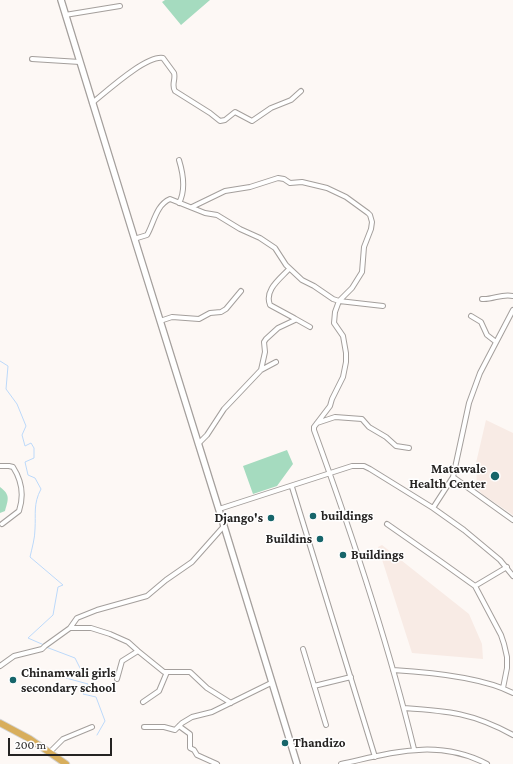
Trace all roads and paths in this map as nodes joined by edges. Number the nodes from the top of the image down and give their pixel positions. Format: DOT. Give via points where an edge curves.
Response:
graph roads {
  1 [pos="61,0"];
  2 [pos="120,6"];
  3 [pos="65,15"];
  4 [pos="32,59"];
  5 [pos="80,62"];
  6 [pos="302,91"];
  7 [pos="92,103"];
  8 [pos="179,160"];
  9 [pos="179,203"];
  10 [pos="192,207"];
  11 [pos="134,240"];
  12 [pos="289,268"];
  13 [pos="242,291"];
  14 [pos="513,296"];
  15 [pos="482,299"];
  16 [pos="339,301"];
  17 [pos="383,306"];
  18 [pos="513,310"];
  19 [pos="471,316"];
  20 [pos="294,318"];
  21 [pos="160,321"];
  22 [pos="310,327"];
  23 [pos="496,342"];
  24 [pos="276,362"];
  25 [pos="261,370"];
  26 [pos="316,423"];
  27 [pos="198,444"];
  28 [pos="409,448"];
  29 [pos="0,466"];
  30 [pos="330,473"];
  31 [pos="453,477"];
  32 [pos="292,486"];
  33 [pos="433,508"];
  34 [pos="219,510"];
  35 [pos="513,520"];
  36 [pos="2,524"];
  37 [pos="387,524"];
  38 [pos="224,526"];
  39 [pos="507,568"];
  40 [pos="513,576"];
  41 [pos="475,586"];
  42 [pos="70,628"];
  43 [pos="303,649"];
  44 [pos="138,651"];
  45 [pos="0,666"];
  46 [pos="393,670"];
  47 [pos="167,672"];
  48 [pos="351,677"];
  49 [pos="117,679"];
  50 [pos="271,683"];
  51 [pos="314,686"];
  52 [pos="503,688"];
  53 [pos="513,693"];
  54 [pos="143,702"];
  55 [pos="231,703"];
  56 [pos="404,708"];
  57 [pos="0,723"];
  58 [pos="326,725"];
  59 [pos="179,726"];
  60 [pos="92,727"];
  61 [pos="144,727"];
  62 [pos="513,735"];
  63 [pos="414,749"];
  64 [pos="50,752"];
  65 [pos="375,757"];
  66 [pos="477,759"];
  67 [pos="66,764"];
  68 [pos="217,764"];
  69 [pos="297,764"];
  70 [pos="341,764"];
  71 [pos="475,764"];
  72 [pos="487,764"];
  1 -- 3 [label="main road"];
  2 -- 3 [label="street"];
  3 -- 5 [label="main road"];
  4 -- 5 [label="street"];
  5 -- 7 [label="main road"];
  6 -- 7 [label="street" via="291,100 271,108 252,121 235,112 220,121 175,91 174,73 163,58 158,58 148,61 116,82"];
  7 -- 11 [label="main road"];
  8 -- 9 [label="street" via="183,174 183,196"];
  9 -- 10 [label="street"];
  9 -- 11 [label="street" via="167,200 154,218 147,234"];
  10 -- 12 [label="street" via="217,215 260,238 275,248"];
  10 -- 16 [label="street" via="225,191 278,178 290,184 302,182 327,188 346,197 368,213 372,222 364,247 362,272 352,288"];
  11 -- 21 [label="main road"];
  12 -- 16 [label="street" via="302,280"];
  12 -- 20 [label="street" via="270,290 269,303"];
  13 -- 21 [label="street" via="221,312 210,313 199,319 176,317"];
  14 -- 15 [label="street" via="507,294"];
  16 -- 17 [label="street"];
  16 -- 26 [label="street" via="334,323 343,336 346,362 341,383 330,406"];
  18 -- 23 [label="street"];
  19 -- 23 [label="street" via="481,322 487,335"];
  20 -- 22 [label="street"];
  20 -- 25 [label="street" via="294,321 278,328 264,342 265,352"];
  21 -- 27 [label="main road"];
  23 -- 31 [label="street" via="480,373 469,403"];
  24 -- 25 [label="street"];
  25 -- 27 [label="street" via="224,409"];
  26 -- 28 [label="street" via="335,418 362,419 396,446"];
  26 -- 30 [label="street" via="314,430"];
  27 -- 34 [label="main road"];
  29 -- 36 [label="street" via="13,467 22,492 19,511"];
  30 -- 32 [label="street"];
  30 -- 33 [label="street" via="352,466 364,466"];
  30 -- 46 [label="street"];
  31 -- 33 [label="street"];
  31 -- 35 [label="street"];
  32 -- 34 [label="street"];
  32 -- 48 [label="street"];
  33 -- 39 [label="street"];
  34 -- 38 [label="main road"];
  37 -- 41 [label="street"];
  38 -- 42 [label="street" via="192,562 147,596 77,618"];
  38 -- 50 [label="main road"];
  39 -- 40 [label="street"];
  39 -- 41 [label="street"];
  41 -- 52 [label="street" via="504,644 507,668"];
  42 -- 44 [label="street" via="91,628 110,634 128,642"];
  42 -- 45 [label="street" via="42,649 14,656"];
  43 -- 51 [label="street"];
  44 -- 47 [label="street" via="162,671"];
  44 -- 49 [label="street" via="122,661"];
  46 -- 52 [label="street" via="433,673"];
  46 -- 56 [label="street"];
  47 -- 54 [label="street" via="160,691"];
  47 -- 55 [label="street" via="190,672 207,688"];
  48 -- 51 [label="street"];
  48 -- 65 [label="street"];
  50 -- 55 [label="street"];
  50 -- 69 [label="main road"];
  51 -- 58 [label="street"];
  52 -- 53 [label="street"];
  55 -- 59 [label="street" via="212,712 192,717"];
  56 -- 62 [label="street" via="461,714 489,722"];
  56 -- 63 [label="street"];
  57 -- 64 [label="highway"];
  59 -- 61 [label="street" via="175,730"];
  59 -- 68 [label="street" via="190,734 190,748 197,755"];
  60 -- 64 [label="street" via="63,738"];
  63 -- 65 [label="street"];
  63 -- 66 [label="street" via="434,749"];
  64 -- 67 [label="highway"];
  65 -- 70 [label="street"];
  66 -- 71 [label="street"];
  66 -- 72 [label="street"];
}
